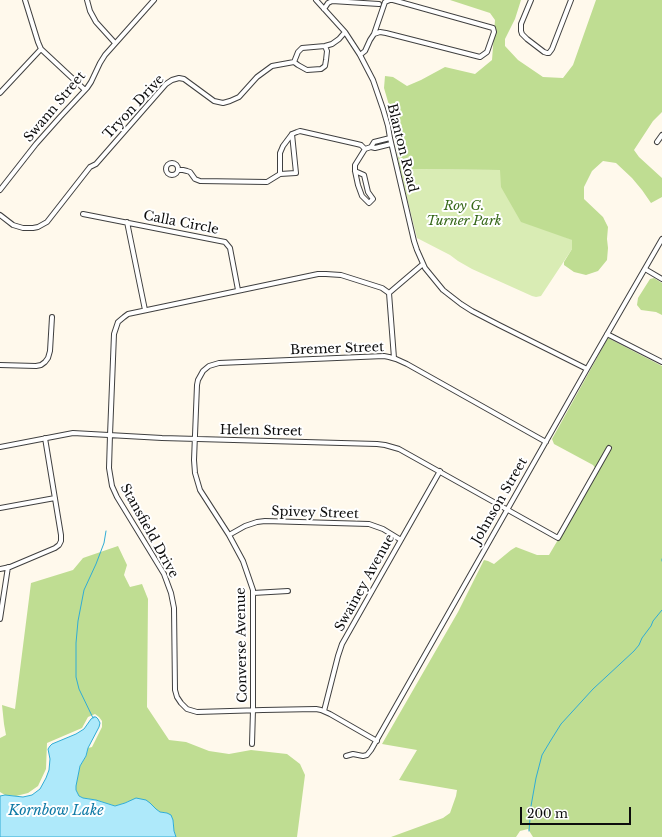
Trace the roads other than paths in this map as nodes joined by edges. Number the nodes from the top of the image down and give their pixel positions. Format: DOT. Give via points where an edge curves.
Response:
graph roads {
  1 [pos="25,0"];
  2 [pos="87,0"];
  3 [pos="154,0"];
  4 [pos="316,0"];
  5 [pos="531,0"];
  6 [pos="571,0"];
  7 [pos="379,4"];
  8 [pos="324,9"];
  9 [pos="345,32"];
  10 [pos="374,34"];
  11 [pos="115,43"];
  12 [pos="325,46"];
  13 [pos="42,49"];
  14 [pos="360,55"];
  15 [pos="294,62"];
  16 [pos="0,84"];
  17 [pos="4,88"];
  18 [pos="85,90"];
  19 [pos="0,93"];
  20 [pos="292,134"];
  21 [pos="662,134"];
  22 [pos="390,138"];
  23 [pos="657,142"];
  24 [pos="391,144"];
  25 [pos="371,147"];
  26 [pos="365,149"];
  27 [pos="178,170"];
  28 [pos="354,171"];
  29 [pos="280,174"];
  30 [pos="0,190"];
  31 [pos="83,214"];
  32 [pos="0,215"];
  33 [pos="127,222"];
  34 [pos="662,239"];
  35 [pos="423,264"];
  36 [pos="645,269"];
  37 [pos="662,279"];
  38 [pos="238,290"];
  39 [pos="389,293"];
  40 [pos="145,310"];
  41 [pos="52,317"];
  42 [pos="607,334"];
  43 [pos="394,358"];
  44 [pos="662,362"];
  45 [pos="0,365"];
  46 [pos="587,369"];
  47 [pos="110,434"];
  48 [pos="45,438"];
  49 [pos="195,439"];
  50 [pos="546,442"];
  51 [pos="0,447"];
  52 [pos="608,448"];
  53 [pos="440,471"];
  54 [pos="55,498"];
  55 [pos="0,508"];
  56 [pos="507,509"];
  57 [pos="229,535"];
  58 [pos="401,540"];
  59 [pos="8,567"];
  60 [pos="0,569"];
  61 [pos="288,590"];
  62 [pos="253,593"];
  63 [pos="0,619"];
  64 [pos="253,710"];
  65 [pos="324,711"];
  66 [pos="377,741"];
  67 [pos="252,744"];
  68 [pos="346,756"];
  1 -- 13 [label="street"];
  2 -- 11 [label="street" via="96,22"];
  3 -- 11 [label="street, Swann Street"];
  4 -- 8 [label="street, Blanton Road"];
  5 -- 6 [label="street" via="521,24 521,31 527,40 547,54 552,49"];
  7 -- 8 [label="street" via="332,1"];
  8 -- 9 [label="street, Blanton Road"];
  9 -- 12 [label="street" via="332,44"];
  9 -- 14 [label="street, Blanton Road"];
  10 -- 10 [label="street" via="386,33 480,57 487,52 494,32 493,28 390,0 385,2"];
  10 -- 14 [label="street"];
  11 -- 18 [label="street, Swann Street" via="102,59"];
  12 -- 15 [label="street" via="302,48"];
  12 -- 15 [label="street" via="325,66 321,69 307,70"];
  13 -- 17 [label="street"];
  13 -- 18 [label="street"];
  14 -- 22 [label="street, Blanton Road" via="378,94"];
  15 -- 32 [label="street, Tryon Drive" via="272,66 257,77 239,97 223,103 214,101 184,79 172,80 96,164 90,167 47,222 33,228 23,228 13,225"];
  16 -- 17 [label="street"];
  17 -- 19 [label="street"];
  18 -- 30 [label="street, Swann Street" via="36,144"];
  20 -- 26 [label="street" via="300,131 357,144"];
  20 -- 29 [label="street" via="280,153"];
  20 -- 29 [label="street" via="296,174"];
  21 -- 23 [label="street"];
  22 -- 24 [label="street, Blanton Road"];
  22 -- 25 [label="street" via="374,142"];
  24 -- 25 [label="street"];
  24 -- 35 [label="street, Blanton Road" via="416,250"];
  25 -- 26 [label="street"];
  26 -- 28 [label="street"];
  27 -- 29 [label="street" via="190,172 200,181 267,182"];
  28 -- 28 [label="street" via="362,196 369,203 373,199 368,192 364,175"];
  31 -- 33 [label="street, Calla Circle"];
  33 -- 38 [label="street, Calla Circle" via="225,242 230,248"];
  33 -- 40 [label="street"];
  34 -- 36 [label="street, Johnson Street"];
  35 -- 39 [label="street"];
  35 -- 46 [label="street, Blanton Road" via="443,290 461,304"];
  36 -- 37 [label="street"];
  36 -- 42 [label="street, Johnson Street"];
  38 -- 39 [label="street, Stansfield Drive" via="326,274 341,275 382,288"];
  38 -- 40 [label="street, Stansfield Drive"];
  39 -- 43 [label="street"];
  40 -- 47 [label="street, Stansfield Drive" via="130,313 118,322 115,329"];
  41 -- 45 [label="street" via="50,351 45,362 36,366"];
  42 -- 44 [label="street"];
  42 -- 46 [label="street, Johnson Street"];
  43 -- 49 [label="street, Bremer Street" via="384,356 209,366 203,371 197,385"];
  43 -- 50 [label="street, Bremer Street"];
  46 -- 50 [label="street, Johnson Street"];
  47 -- 48 [label="street, Helen Street" via="73,433"];
  47 -- 49 [label="street, Helen Street"];
  47 -- 64 [label="street, Stansfield Drive" via="109,468 112,486 164,574 171,593 174,608 177,698 183,706 197,712"];
  48 -- 51 [label="street, Helen Street"];
  48 -- 54 [label="street"];
  49 -- 53 [label="street, Helen Street" via="385,445 399,449"];
  49 -- 57 [label="street, Converse Avenue" via="194,465 200,490"];
  50 -- 56 [label="street, Johnson Street"];
  52 -- 56 [label="street, Helen Street" via="558,538"];
  53 -- 56 [label="street, Helen Street"];
  53 -- 58 [label="street, Swainey Avenue"];
  54 -- 55 [label="street"];
  54 -- 59 [label="street" via="61,535 59,545"];
  56 -- 66 [label="street, Johnson Street"];
  57 -- 58 [label="street, Spivey Street" via="252,524 273,521 369,524"];
  57 -- 62 [label="street, Converse Avenue" via="243,561"];
  58 -- 65 [label="street, Swainey Avenue" via="342,644"];
  59 -- 60 [label="street"];
  59 -- 63 [label="street"];
  61 -- 62 [label="street"];
  62 -- 64 [label="street, Converse Avenue"];
  64 -- 65 [label="street, Stansfield Drive"];
  64 -- 67 [label="street, Converse Avenue"];
  65 -- 66 [label="street, Stansfield Drive"];
  66 -- 68 [label="street, Johnson Street" via="367,755"];
}
